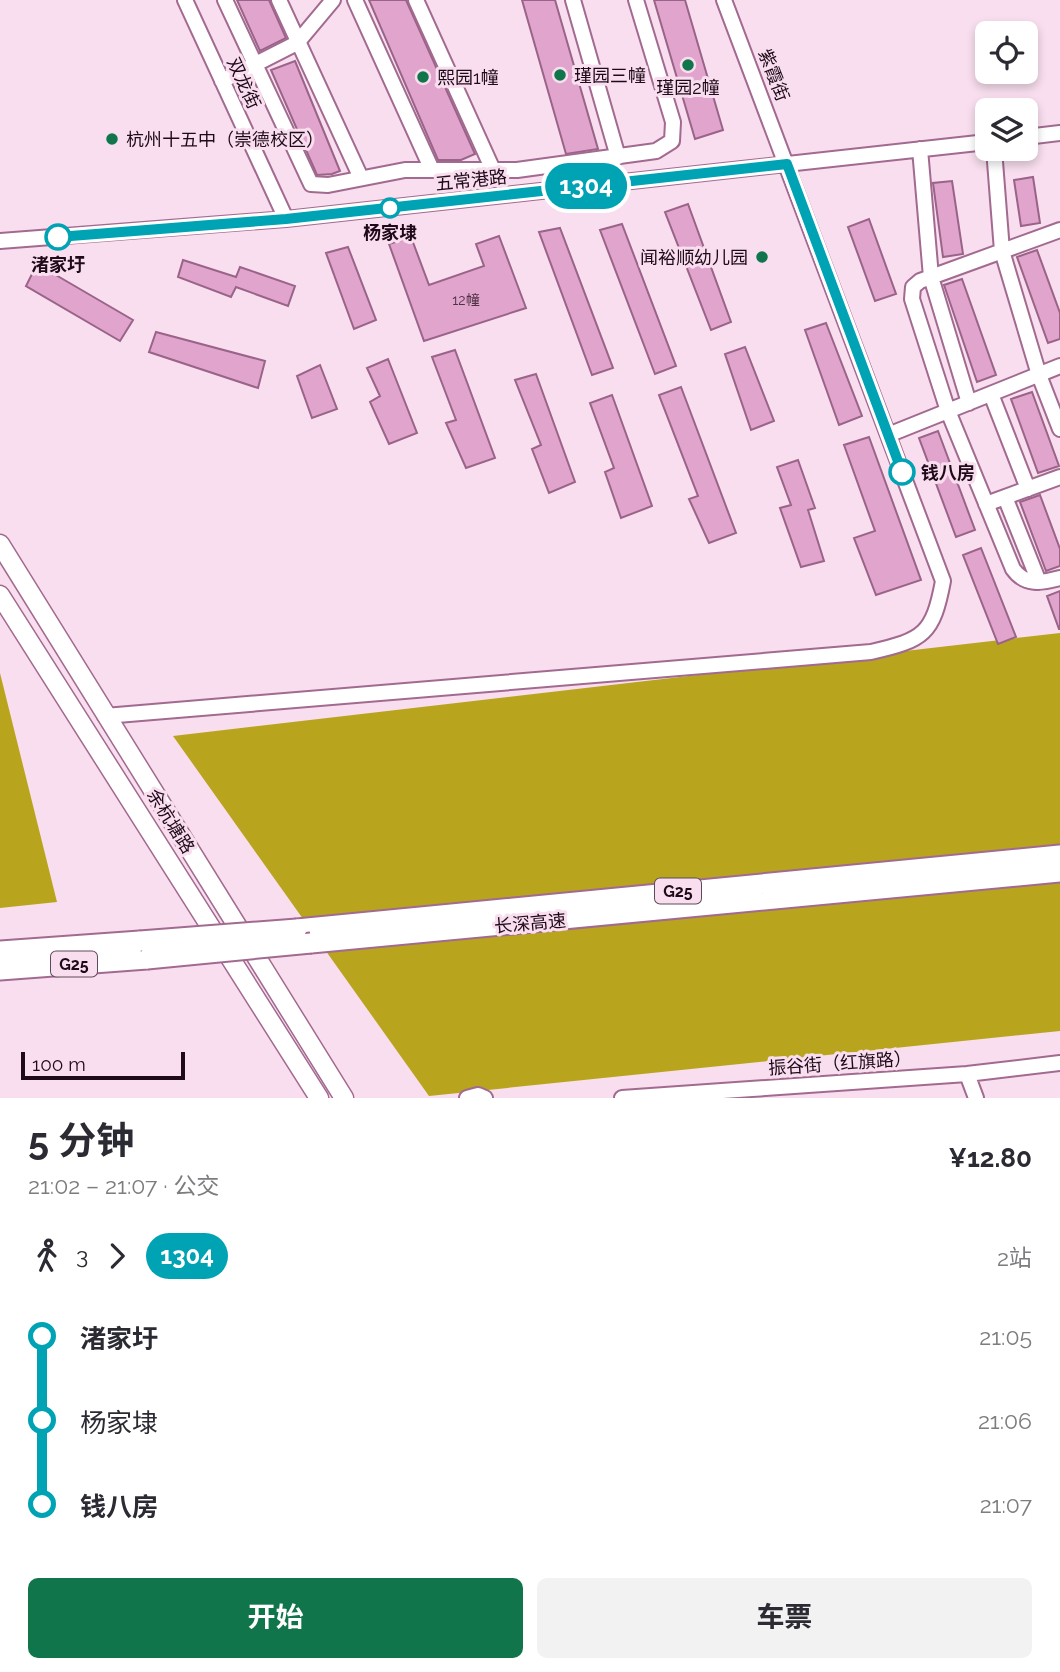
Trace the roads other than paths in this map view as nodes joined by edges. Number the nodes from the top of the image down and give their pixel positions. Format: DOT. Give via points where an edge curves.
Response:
graph roads {
  1 [pos="185,0"];
  2 [pos="225,0"];
  3 [pos="279,0"];
  4 [pos="333,0"];
  5 [pos="355,0"];
  6 [pos="416,0"];
  7 [pos="573,0"];
  8 [pos="636,0"];
  9 [pos="724,0"];
  10 [pos="297,43"];
  11 [pos="254,65"];
  12 [pos="222,81"];
  13 [pos="1060,134"];
  14 [pos="1038,136"];
  15 [pos="975,143"];
  16 [pos="920,149"];
  17 [pos="618,158"];
  18 [pos="995,161"];
  19 [pos="787,164"];
  20 [pos="432,170"];
  21 [pos="493,170"];
  22 [pos="517,170"];
  23 [pos="360,178"];
  24 [pos="522,193"];
  25 [pos="286,219"];
  26 [pos="1060,230"];
  27 [pos="0,242"];
  28 [pos="1002,251"];
  29 [pos="931,277"];
  30 [pos="1060,366"];
  31 [pos="1039,375"];
  32 [pos="991,394"];
  33 [pos="969,403"];
  34 [pos="948,411"];
  35 [pos="1060,429"];
  36 [pos="888,435"];
  37 [pos="1060,477"];
  38 [pos="1028,489"];
  39 [pos="1005,497"];
  40 [pos="986,504"];
  41 [pos="0,544"];
  42 [pos="1060,578"];
  43 [pos="1039,582"];
  44 [pos="0,595"];
  45 [pos="105,716"];
  46 [pos="1060,855"];
  47 [pos="1060,872"];
  48 [pos="0,940"];
  49 [pos="144,950"];
  50 [pos="0,951"];
  51 [pos="112,952"];
  52 [pos="0,970"];
  53 [pos="0,978"];
  54 [pos="1060,1063"];
  55 [pos="967,1074"];
  56 [pos="319,1098"];
  57 [pos="344,1098"];
  58 [pos="467,1098"];
  59 [pos="485,1098"];
  60 [pos="622,1098"];
  61 [pos="976,1098"];
  1 -- 12 [label="street, 双龙街"];
  2 -- 11 [label="street"];
  3 -- 10 [label="street"];
  4 -- 10 [label="street"];
  5 -- 20 [label="street"];
  6 -- 21 [label="street"];
  7 -- 17 [label="street"];
  8 -- 17 [label="street" via="673,122 672,141 656,151"];
  9 -- 19 [label="street, 紫霞街"];
  10 -- 11 [label="street"];
  10 -- 23 [label="street"];
  11 -- 12 [label="street"];
  11 -- 23 [label="street" via="311,184"];
  12 -- 25 [label="street, 双龙街"];
  13 -- 14 [label="street"];
  15 -- 16 [label="street, 五常港路"];
  16 -- 19 [label="street, 五常港路"];
  16 -- 29 [label="street"];
  17 -- 22 [label="street"];
  18 -- 28 [label="street"];
  19 -- 24 [label="street, 五常港路"];
  19 -- 36 [label="street, 紫霞街"];
  20 -- 21 [label="street"];
  20 -- 23 [label="street"];
  21 -- 22 [label="street"];
  22 -- 24 [label="street"];
  24 -- 25 [label="street, 五常港路"];
  25 -- 27 [label="street, 五常港路"];
  26 -- 28 [label="street"];
  28 -- 29 [label="street"];
  28 -- 31 [label="street"];
  29 -- 33 [label="street"];
  29 -- 34 [label="street" via="913,288 912,299"];
  30 -- 31 [label="street"];
  31 -- 32 [label="street"];
  31 -- 35 [label="street"];
  32 -- 33 [label="street"];
  32 -- 38 [label="street"];
  33 -- 34 [label="street"];
  34 -- 36 [label="street"];
  34 -- 40 [label="street"];
  36 -- 45 [label="street, 紫霞街" via="943,581 936,617 919,636 896,646 871,652"];
  37 -- 38 [label="street"];
  38 -- 39 [label="street"];
  39 -- 40 [label="street"];
  39 -- 43 [label="street"];
  40 -- 43 [label="street" via="1019,579"];
  41 -- 45 [label="main road, 余杭塘路"];
  42 -- 43 [label="street"];
  44 -- 56 [label="main road, 余杭塘路"];
  45 -- 57 [label="main road, 余杭塘路"];
  46 -- 49 [label="highway, 长深高速 / G25, bridge" via="297,929"];
  47 -- 49 [label="highway, 长深高速 / G25, bridge" via="312,943"];
  48 -- 51 [label="highway"];
  49 -- 51 [label="highway, 长深高速 / G25"];
  50 -- 51 [label="highway, 长深高速 / G25"];
  51 -- 52 [label="highway, 长深高速 / G25"];
  51 -- 53 [label="highway"];
  54 -- 55 [label="street, 振谷街（红旗路）"];
  55 -- 60 [label="street, 振谷街（红旗路）"];
  55 -- 61 [label="street"];
  58 -- 59 [label="street"];
}
